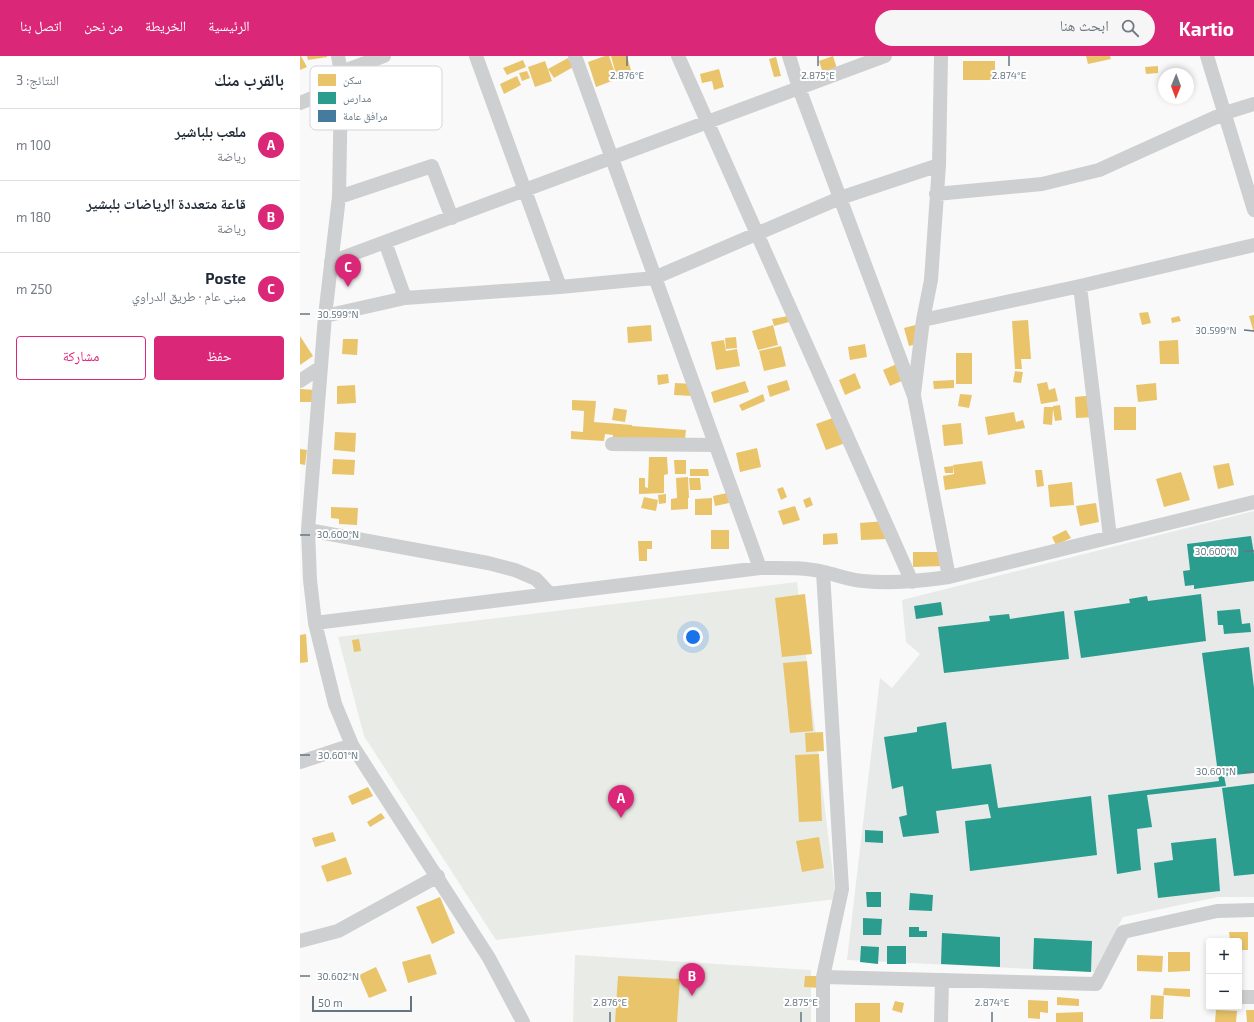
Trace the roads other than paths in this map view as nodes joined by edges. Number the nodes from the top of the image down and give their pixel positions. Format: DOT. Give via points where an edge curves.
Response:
graph roads {
  1 [pos="338,56"];
  2 [pos="384,56"];
  3 [pos="476,56"];
  4 [pos="575,56"];
  5 [pos="678,56"];
  6 [pos="789,56"];
  7 [pos="885,56"];
  8 [pos="940,56"];
  9 [pos="1207,56"];
  10 [pos="340,66"];
  11 [pos="357,66"];
  12 [pos="799,88"];
  13 [pos="310,99"];
  14 [pos="300,103"];
  15 [pos="1254,104"];
  16 [pos="1225,113"];
  17 [pos="707,122"];
  18 [pos="340,130"];
  19 [pos="611,158"];
  20 [pos="939,165"];
  21 [pos="524,190"];
  22 [pos="936,194"];
  23 [pos="339,197"];
  24 [pos="840,198"];
  25 [pos="1254,210"];
  26 [pos="452,218"];
  27 [pos="757,234"];
  28 [pos="385,242"];
  29 [pos="1254,245"];
  30 [pos="332,262"];
  31 [pos="654,278"];
  32 [pos="1080,286"];
  33 [pos="560,287"];
  34 [pos="405,298"];
  35 [pos="325,316"];
  36 [pos="923,320"];
  37 [pos="321,367"];
  38 [pos="300,381"];
  39 [pos="914,396"];
  40 [pos="612,444"];
  41 [pos="715,445"];
  42 [pos="1254,502"];
  43 [pos="308,530"];
  44 [pos="1110,537"];
  45 [pos="760,568"];
  46 [pos="823,572"];
  47 [pos="949,577"];
  48 [pos="912,582"];
  49 [pos="550,594"];
  50 [pos="315,623"];
  51 [pos="352,745"];
  52 [pos="300,762"];
  53 [pos="438,876"];
  54 [pos="1254,910"];
  55 [pos="300,941"];
  56 [pos="823,977"];
  57 [pos="942,980"];
  58 [pos="1242,997"];
  59 [pos="1254,998"];
  60 [pos="523,1022"];
  61 [pos="822,1022"];
  62 [pos="941,1022"];
  1 -- 10 [label="street"];
  2 -- 11 [label="street"];
  3 -- 21 [label="street"];
  4 -- 19 [label="street"];
  5 -- 17 [label="street"];
  6 -- 12 [label="street"];
  7 -- 12 [label="street"];
  8 -- 20 [label="street"];
  9 -- 16 [label="street"];
  12 -- 17 [label="street"];
  12 -- 24 [label="street"];
  13 -- 14 [label="street"];
  15 -- 16 [label="street"];
  16 -- 22 [label="street" via="1099,170 1042,184"];
  16 -- 25 [label="street"];
  17 -- 19 [label="street"];
  17 -- 27 [label="street"];
  18 -- 23 [label="street"];
  19 -- 21 [label="street"];
  19 -- 31 [label="street"];
  20 -- 22 [label="street"];
  20 -- 24 [label="street"];
  21 -- 26 [label="street"];
  21 -- 33 [label="street"];
  22 -- 36 [label="street" via="931,280"];
  23 -- 26 [label="street" via="432,166"];
  23 -- 30 [label="street"];
  24 -- 27 [label="street"];
  24 -- 39 [label="street"];
  26 -- 28 [label="street"];
  27 -- 31 [label="street"];
  27 -- 48 [label="street"];
  28 -- 30 [label="street"];
  28 -- 34 [label="street"];
  29 -- 32 [label="street"];
  30 -- 35 [label="street"];
  31 -- 33 [label="street"];
  31 -- 41 [label="street"];
  32 -- 36 [label="street"];
  32 -- 44 [label="street"];
  33 -- 34 [label="street"];
  34 -- 35 [label="street"];
  35 -- 37 [label="street"];
  36 -- 39 [label="street"];
  37 -- 38 [label="street"];
  37 -- 43 [label="street"];
  39 -- 47 [label="street"];
  40 -- 41 [label="street"];
  41 -- 45 [label="street"];
  42 -- 44 [label="street"];
  43 -- 49 [label="street" via="515,570 536,579"];
  43 -- 50 [label="street"];
  44 -- 47 [label="street"];
  45 -- 46 [label="street" via="795,568"];
  45 -- 49 [label="street"];
  46 -- 48 [label="street" via="861,581"];
  46 -- 56 [label="street" via="842,889"];
  47 -- 48 [label="street"];
  49 -- 50 [label="street"];
  50 -- 51 [label="street" via="335,704"];
  51 -- 52 [label="street"];
  51 -- 53 [label="street"];
  53 -- 55 [label="street" via="338,930"];
  53 -- 60 [label="street" via="489,958"];
  54 -- 57 [label="street" via="1217,912 1123,932 1096,984"];
  56 -- 57 [label="street"];
  56 -- 61 [label="street"];
  57 -- 62 [label="street"];
  58 -- 59 [label="street"];
}
